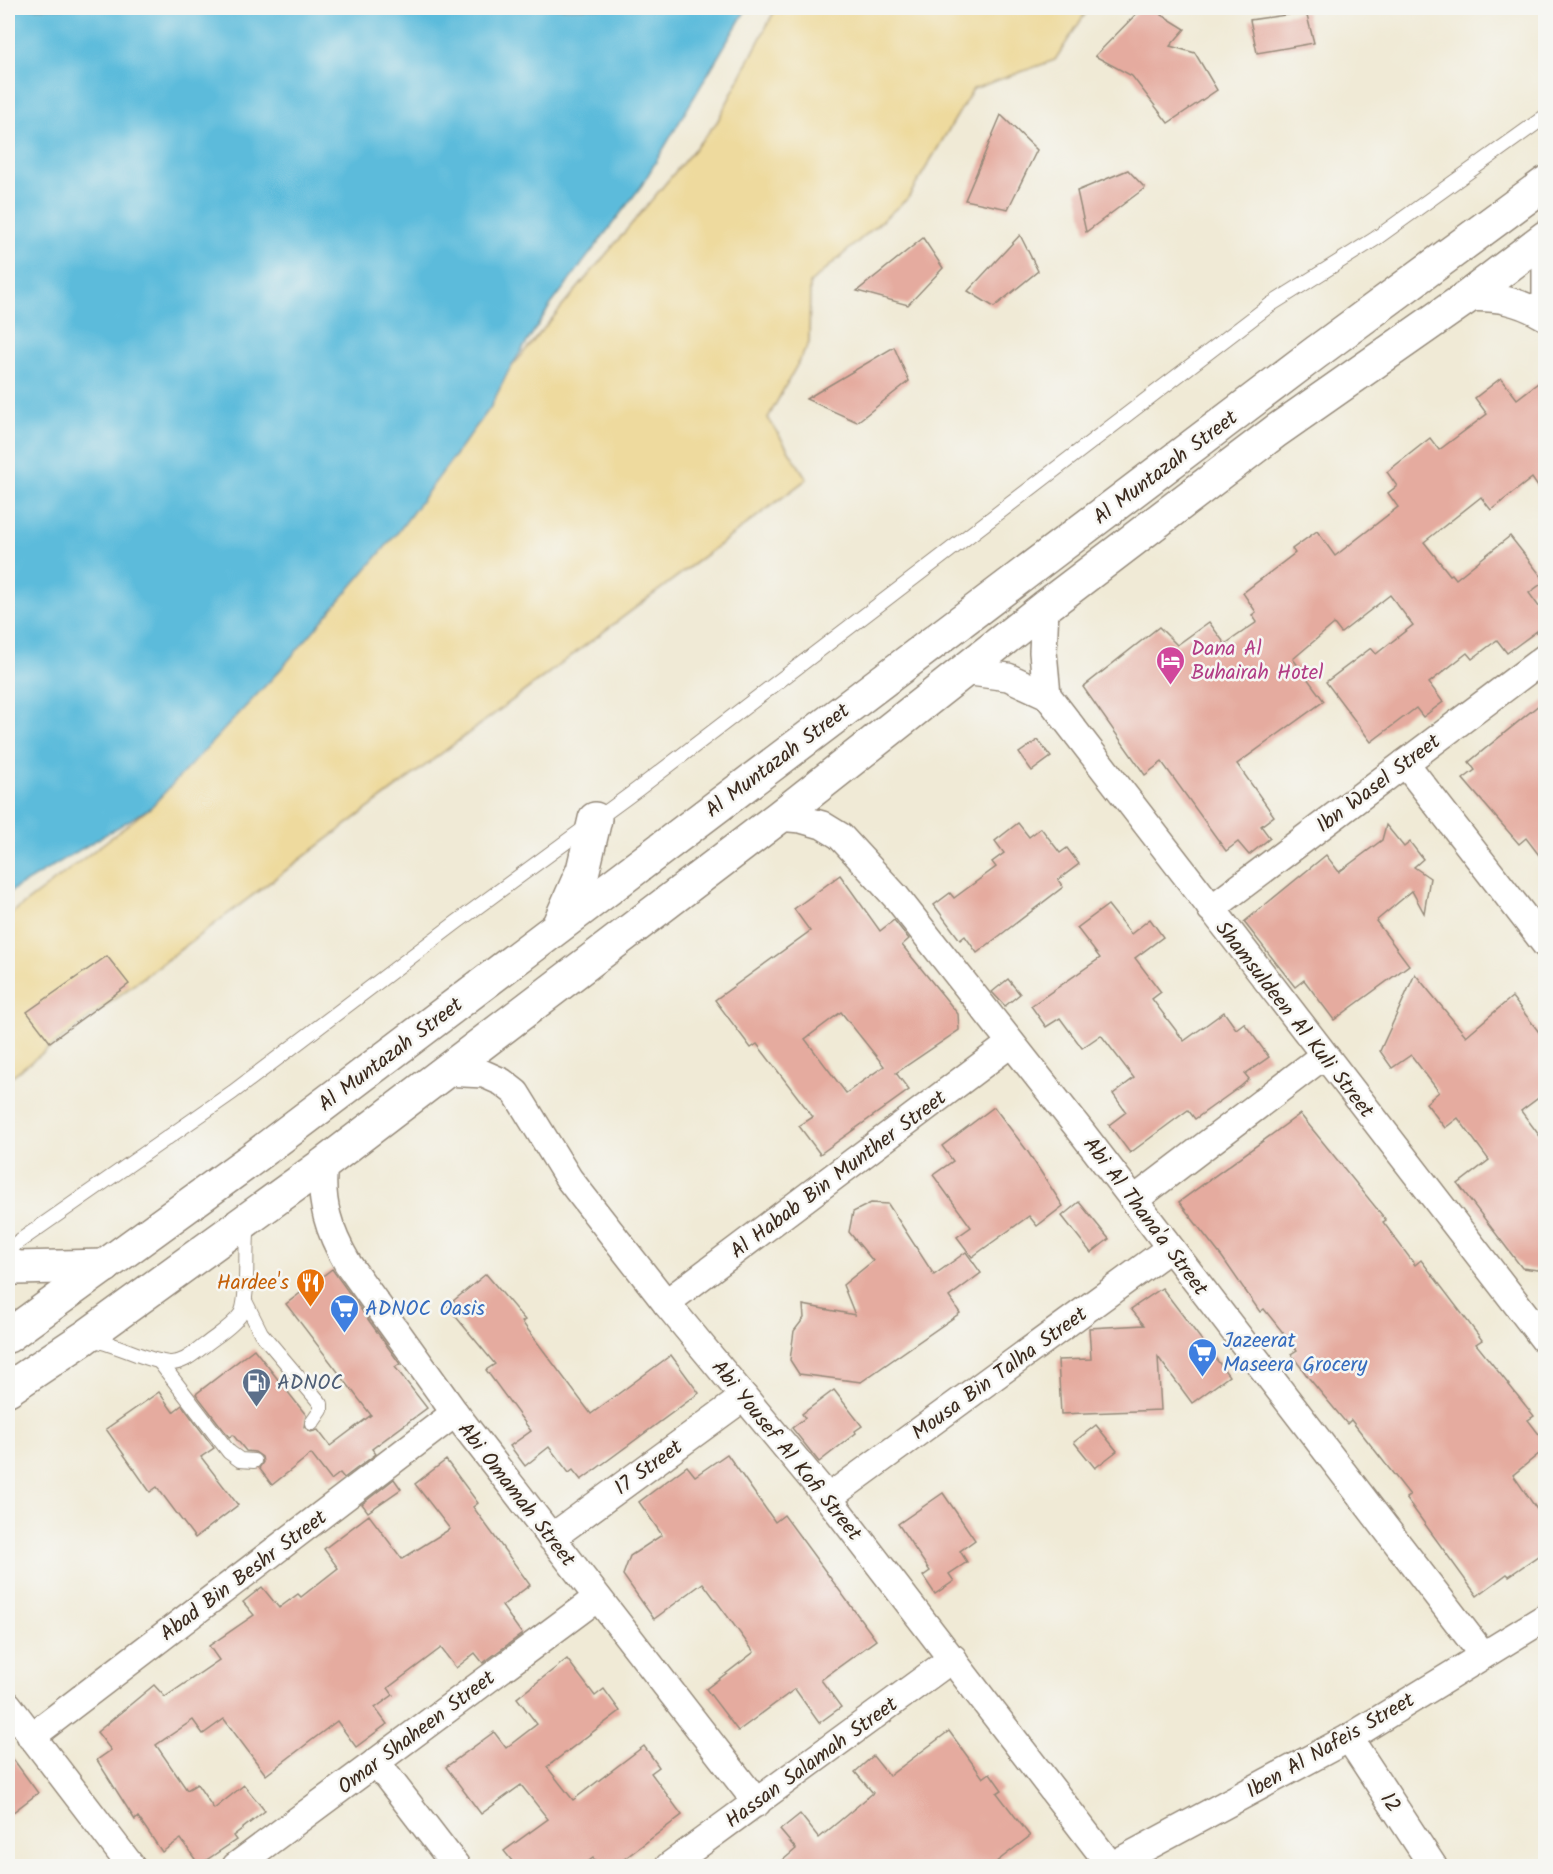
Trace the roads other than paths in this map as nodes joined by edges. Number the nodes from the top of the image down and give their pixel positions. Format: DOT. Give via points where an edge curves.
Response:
graph roads {
  1 [pos="1545,116"];
  2 [pos="1545,183"];
  3 [pos="1490,221"];
  4 [pos="1545,237"];
  5 [pos="1545,261"];
  6 [pos="1466,298"];
  7 [pos="1545,312"];
  8 [pos="1545,317"];
  9 [pos="1314,354"];
  10 [pos="1276,431"];
  11 [pos="1045,608"];
  12 [pos="1545,657"];
  13 [pos="964,671"];
  14 [pos="1047,695"];
  15 [pos="1405,763"];
  16 [pos="779,817"];
  17 [pos="596,819"];
  18 [pos="1211,909"];
  19 [pos="558,926"];
  20 [pos="1545,945"];
  21 [pos="1010,1044"];
  22 [pos="1323,1056"];
  23 [pos="444,1072"];
  24 [pos="324,1164"];
  25 [pos="1134,1200"];
  26 [pos="249,1218"];
  27 [pos="1170,1248"];
  28 [pos="8,1249"];
  29 [pos="8,1263"];
  30 [pos="105,1266"];
  31 [pos="245,1300"];
  32 [pos="666,1303"];
  33 [pos="1541,1327"];
  34 [pos="8,1336"];
  35 [pos="84,1338"];
  36 [pos="159,1361"];
  37 [pos="8,1389"];
  38 [pos="744,1397"];
  39 [pos="454,1413"];
  40 [pos="312,1423"];
  41 [pos="254,1461"];
  42 [pos="828,1498"];
  43 [pos="551,1538"];
  44 [pos="597,1598"];
  45 [pos="1545,1617"];
  46 [pos="1483,1655"];
  47 [pos="953,1658"];
  48 [pos="8,1706"];
  49 [pos="31,1737"];
  50 [pos="1349,1738"];
  51 [pos="376,1762"];
  52 [pos="757,1803"];
  53 [pos="131,1866"];
  54 [pos="236,1866"];
  55 [pos="456,1866"];
  56 [pos="669,1866"];
  57 [pos="1111,1866"];
  58 [pos="1432,1866"];
  1 -- 17 [label="lane" via="1375,239 1263,310"];
  2 -- 3 [label="main road, Al Muntazah Street"];
  3 -- 6 [label="main road" via="1460,267 1459,280"];
  3 -- 9 [label="main road, Al Muntazah Street"];
  4 -- 6 [label="main road, Al Muntazah Street"];
  5 -- 7 [label="street"];
  6 -- 8 [label="street" via="1501,298"];
  6 -- 10 [label="main road, Al Muntazah Street"];
  9 -- 10 [label="main road" via="1324,356 1329,370 1284,410"];
  9 -- 19 [label="main road, Al Muntazah Street"];
  10 -- 11 [label="main road, Al Muntazah Street"];
  11 -- 13 [label="main road, Al Muntazah Street"];
  11 -- 14 [label="street" via="1042,652"];
  12 -- 15 [label="street, Ibn Wasel Street"];
  13 -- 14 [label="street, Shamsuldeen Al Kuli Street" via="1008,677"];
  13 -- 16 [label="main road, Al Muntazah Street"];
  14 -- 18 [label="street, Shamsuldeen Al Kuli Street"];
  15 -- 18 [label="street, Ibn Wasel Street"];
  15 -- 20 [label="street"];
  16 -- 21 [label="street, Abi Al Thana'a Street" via="822,825 856,851"];
  16 -- 23 [label="main road, Al Muntazah Street"];
  17 -- 19 [label="main road" via="584,870"];
  17 -- 28 [label="lane" via="233,1092"];
  18 -- 22 [label="street, Shamsuldeen Al Kuli Street"];
  19 -- 30 [label="main road, Al Muntazah Street"];
  21 -- 25 [label="street, Abi Al Thana'a Street"];
  21 -- 32 [label="street, Al Habab Bin Munther Street"];
  22 -- 25 [label="street"];
  22 -- 33 [label="street, Shamsuldeen Al Kuli Street"];
  23 -- 24 [label="main road, Al Muntazah Street"];
  23 -- 32 [label="street, Abi Yousef Al Kofi Street" via="484,1074 516,1093 558,1165"];
  24 -- 26 [label="main road, Al Muntazah Street"];
  24 -- 39 [label="street, Abi Omamah Street" via="323,1204 337,1245"];
  25 -- 27 [label="street, Abi Al Thana'a Street"];
  26 -- 31 [label="lane" via="244,1245"];
  26 -- 35 [label="main road, Al Muntazah Street"];
  27 -- 42 [label="street, Mousa Bin Talha Street"];
  27 -- 46 [label="street, Abi Al Thana'a Street"];
  29 -- 30 [label="main road" via="16,1268"];
  30 -- 34 [label="main road, Al Muntazah Street"];
  31 -- 36 [label="lane" via="236,1320 188,1358 171,1363"];
  31 -- 40 [label="lane" via="261,1334 321,1404"];
  32 -- 38 [label="street, Abi Yousef Al Kofi Street"];
  35 -- 36 [label="lane"];
  35 -- 37 [label="main road, Al Muntazah Street"];
  36 -- 41 [label="lane" via="229,1452 240,1460"];
  38 -- 42 [label="street, Abi Yousef Al Kofi Street"];
  38 -- 43 [label="street, 17 Street"];
  39 -- 43 [label="street, Abi Omamah Street"];
  39 -- 49 [label="street, Abad Bin Beshr Street"];
  42 -- 47 [label="street, Abi Yousef Al Kofi Street"];
  43 -- 44 [label="street, Abi Omamah Street"];
  44 -- 51 [label="street, Omar Shaheen Street"];
  44 -- 52 [label="street, Abi Omamah Street"];
  45 -- 46 [label="street, Iben Al Nafeis Street"];
  46 -- 50 [label="street, Iben Al Nafeis Street"];
  47 -- 52 [label="street, Hassan Salamah Street"];
  47 -- 57 [label="street, Abi Yousef Al Kofi Street"];
  48 -- 49 [label="street"];
  49 -- 53 [label="street"];
  50 -- 57 [label="street, Iben Al Nafeis Street"];
  50 -- 58 [label="street, 12"];
  51 -- 54 [label="street, Omar Shaheen Street"];
  51 -- 55 [label="street"];
  52 -- 56 [label="street, Hassan Salamah Street"];
}
